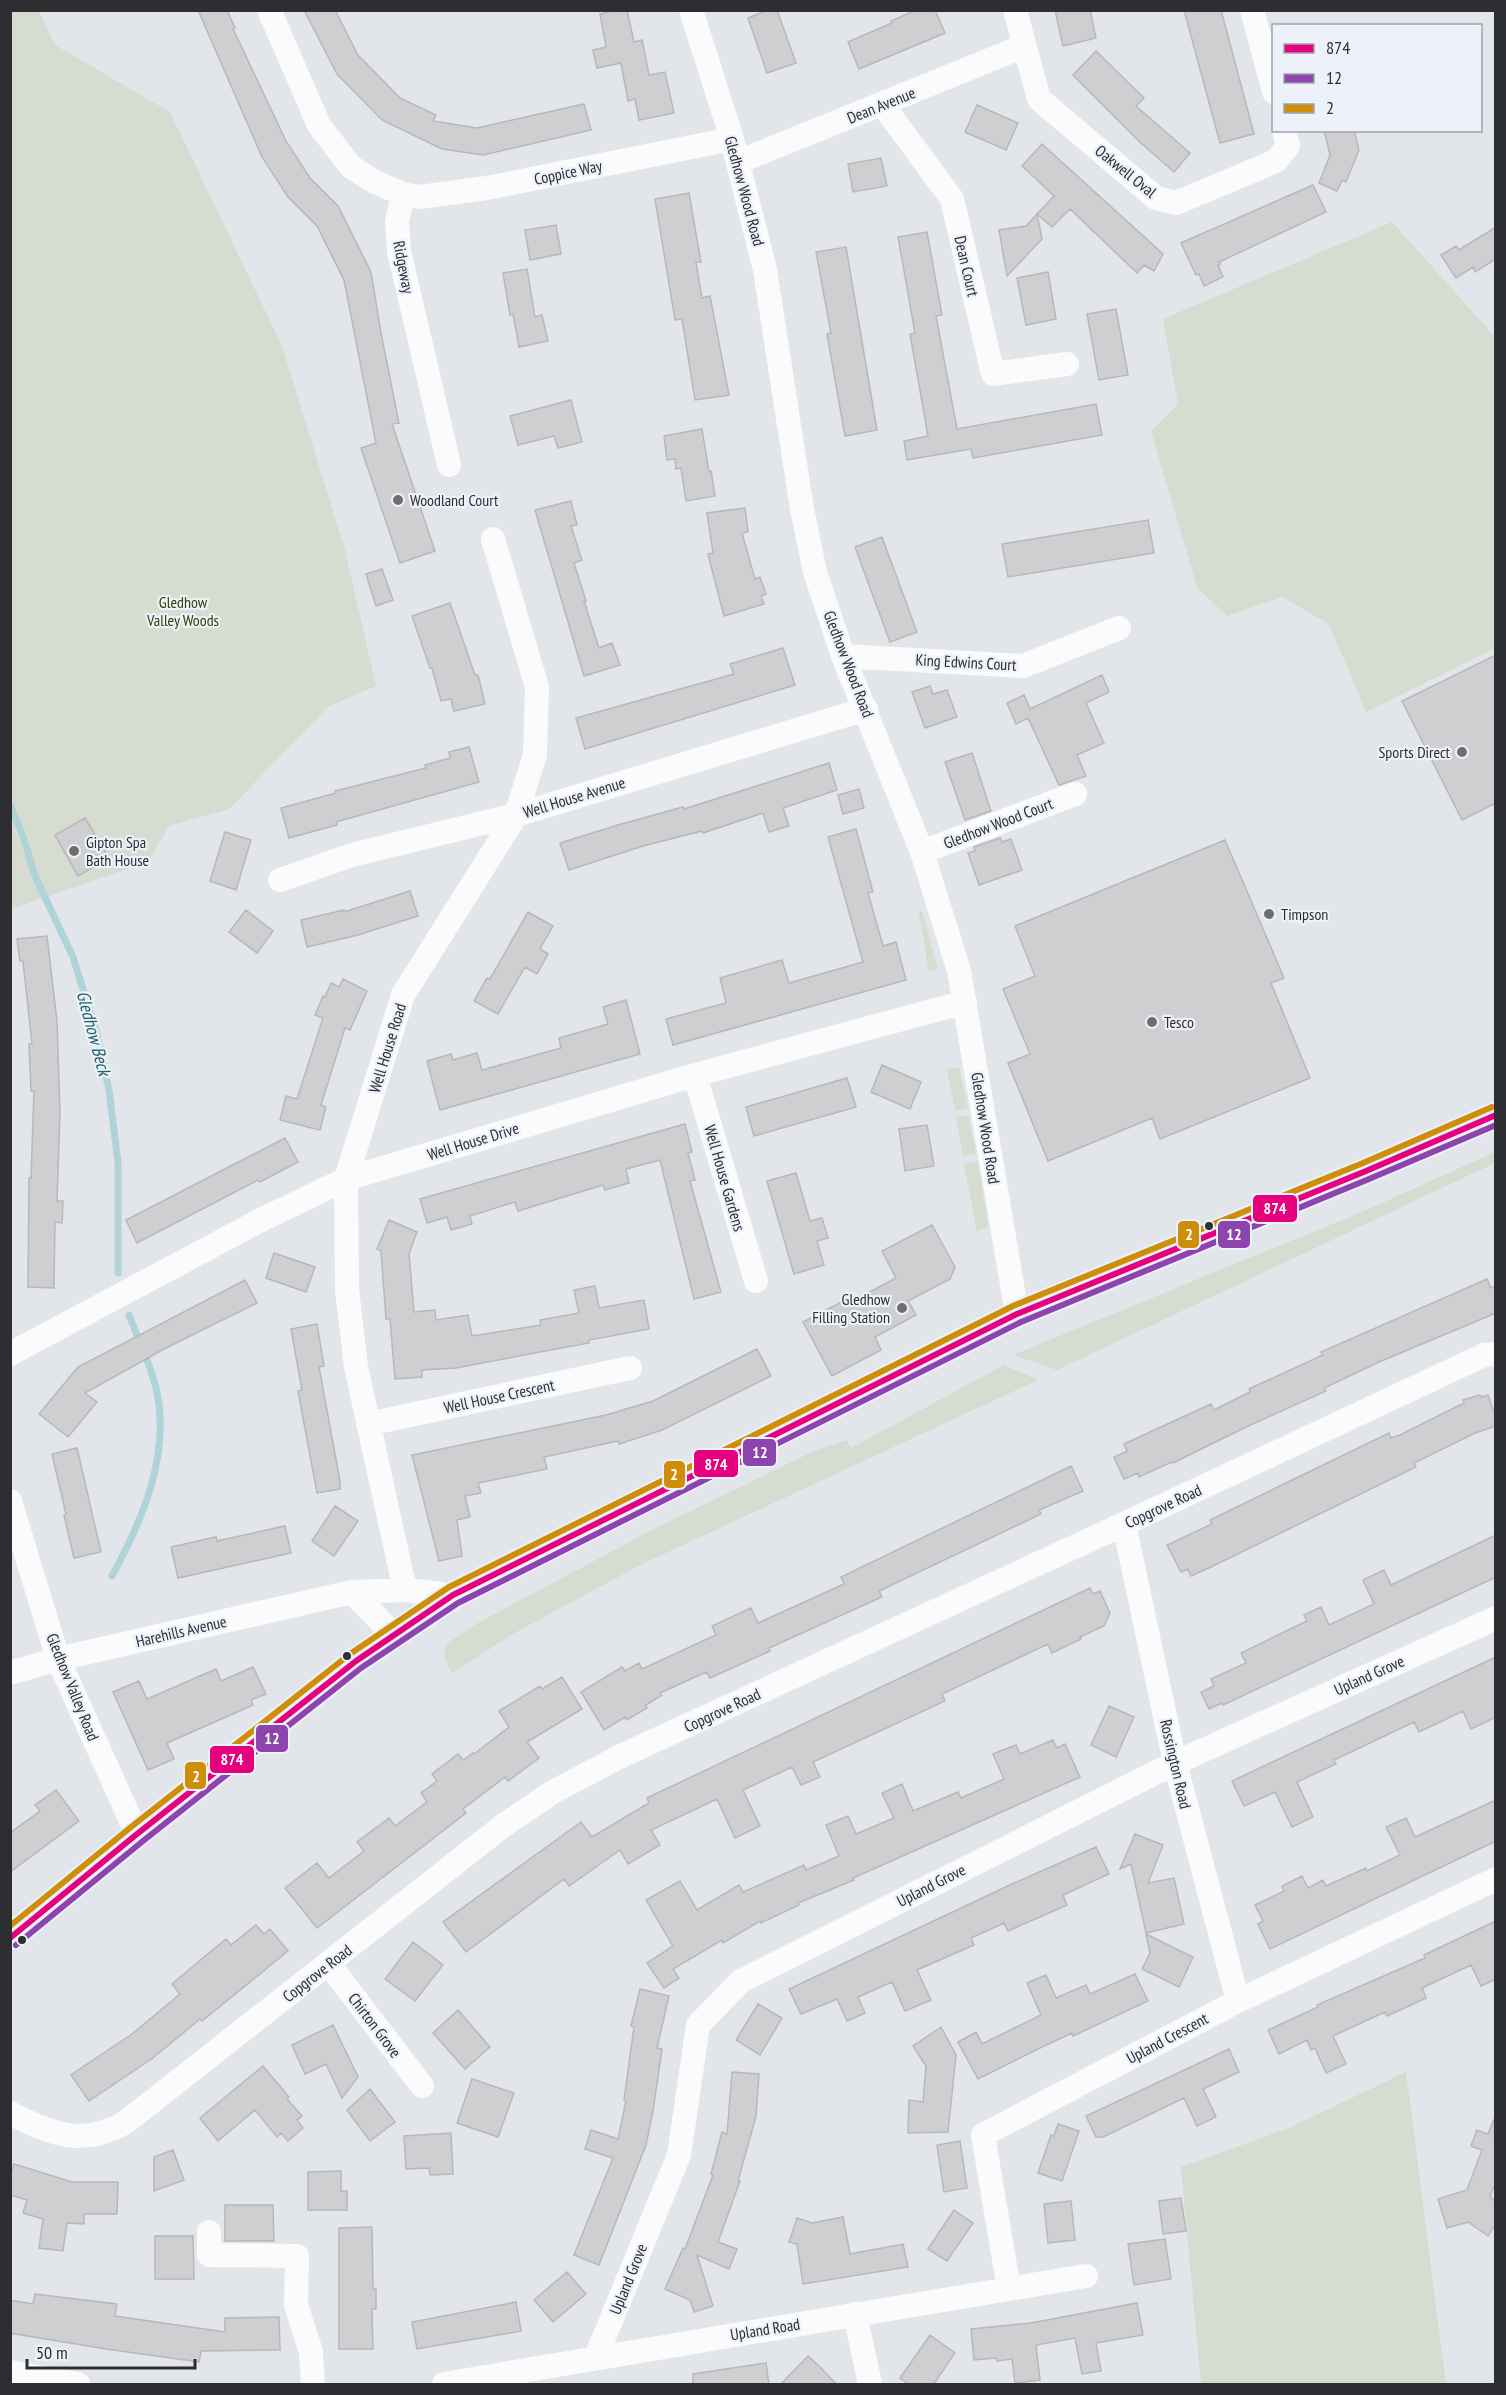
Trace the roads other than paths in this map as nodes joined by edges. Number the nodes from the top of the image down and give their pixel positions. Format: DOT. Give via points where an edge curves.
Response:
graph roads {
  1 [pos="269,10"];
  2 [pos="692,10"];
  3 [pos="1015,10"];
  4 [pos="1252,10"];
  5 [pos="1024,46"];
  6 [pos="1272,85"];
  7 [pos="882,104"];
  8 [pos="1284,132"];
  9 [pos="732,139"];
  10 [pos="738,162"];
  11 [pos="403,194"];
  12 [pos="1067,364"];
  13 [pos="449,465"];
  14 [pos="493,539"];
  15 [pos="1119,628"];
  16 [pos="843,656"];
  17 [pos="866,709"];
  18 [pos="1075,794"];
  19 [pos="516,815"];
  20 [pos="922,852"];
  21 [pos="280,880"];
  22 [pos="965,1002"];
  23 [pos="695,1075"];
  24 [pos="1496,1115"];
  25 [pos="346,1179"];
  26 [pos="756,1281"];
  27 [pos="1017,1314"];
  28 [pos="10,1354"];
  29 [pos="1496,1354"];
  30 [pos="630,1368"];
  31 [pos="368,1424"];
  32 [pos="10,1501"];
  33 [pos="1124,1524"];
  34 [pos="405,1590"];
  35 [pos="352,1592"];
  36 [pos="453,1594"];
  37 [pos="1496,1618"];
  38 [pos="394,1635"];
  39 [pos="58,1659"];
  40 [pos="10,1673"];
  41 [pos="1175,1763"];
  42 [pos="137,1834"];
  43 [pos="1496,1879"];
  44 [pos="10,1938"];
  45 [pos="328,1963"];
  46 [pos="1238,2001"];
  47 [pos="422,2086"];
  48 [pos="10,2113"];
  49 [pos="209,2232"];
  50 [pos="1086,2276"];
  51 [pos="1009,2289"];
  52 [pos="855,2314"];
  53 [pos="596,2357"];
  54 [pos="10,2372"];
  55 [pos="78,2385"];
  56 [pos="313,2385"];
  57 [pos="444,2385"];
  58 [pos="870,2385"];
  1 -- 11 [label="street" via="320,125 351,167"];
  2 -- 9 [label="street, Gledhow Wood Road"];
  3 -- 5 [label="street, Oakwell Oval"];
  4 -- 6 [label="street"];
  5 -- 7 [label="street, Dean Avenue"];
  5 -- 8 [label="street, Oakwell Oval" via="1039,99 1156,198 1176,203 1276,161 1288,146"];
  7 -- 10 [label="street, Dean Avenue"];
  7 -- 12 [label="street, Dean Court" via="952,199 993,374"];
  9 -- 10 [label="street, Gledhow Wood Road"];
  9 -- 11 [label="street, Coppice Way" via="487,188 420,197"];
  10 -- 16 [label="street, Gledhow Wood Road" via="765,270 815,572"];
  11 -- 13 [label="street, Ridgeway" via="397,222 399,251"];
  14 -- 19 [label="street, Well House Road" via="537,687 535,755"];
  15 -- 16 [label="street, King Edwins Court" via="1023,666"];
  16 -- 17 [label="street, Gledhow Wood Road"];
  17 -- 19 [label="street, Well House Avenue"];
  17 -- 20 [label="street, Gledhow Wood Road"];
  18 -- 20 [label="street, Gledhow Wood Court"];
  19 -- 21 [label="street, Well House Avenue" via="352,855"];
  19 -- 25 [label="street, Well House Road" via="403,995"];
  20 -- 22 [label="street, Gledhow Wood Road"];
  22 -- 23 [label="street, Well House Drive"];
  22 -- 27 [label="street, Gledhow Wood Road"];
  23 -- 25 [label="street, Well House Drive"];
  23 -- 26 [label="street, Well House Gardens"];
  24 -- 27 [label="street"];
  25 -- 28 [label="street, Well House Drive"];
  25 -- 31 [label="street, Well House Road" via="347,1289 356,1367"];
  27 -- 36 [label="street"];
  29 -- 33 [label="street, Copgrove Road" via="1484,1355"];
  30 -- 31 [label="street, Well House Crescent"];
  31 -- 34 [label="street, Well House Road"];
  32 -- 39 [label="street, Gledhow Valley Road"];
  33 -- 41 [label="street, Rossington Road"];
  33 -- 45 [label="street, Copgrove Road" via="630,1752 553,1792 504,1825"];
  34 -- 35 [label="street, Harehills Avenue"];
  34 -- 36 [label="street, Harehills Avenue"];
  35 -- 38 [label="street"];
  35 -- 39 [label="street, Harehills Avenue"];
  36 -- 38 [label="street"];
  37 -- 41 [label="street, Upland Grove"];
  38 -- 42 [label="street"];
  39 -- 40 [label="street, Harehills Avenue"];
  39 -- 42 [label="street, Gledhow Valley Road"];
  41 -- 46 [label="street, Rossington Road"];
  41 -- 53 [label="street, Upland Grove" via="741,1981 698,2025 679,2155"];
  42 -- 44 [label="street"];
  43 -- 46 [label="street, Upland Crescent"];
  45 -- 47 [label="street, Chirton Grove"];
  45 -- 48 [label="street, Copgrove Road" via="109,2133 89,2138 69,2136"];
  46 -- 51 [label="street, Upland Crescent" via="983,2134"];
  49 -- 56 [label="street" via="209,2255 297,2256 296,2305 311,2352"];
  50 -- 51 [label="street, Upland Road"];
  51 -- 52 [label="street, Upland Road"];
  52 -- 53 [label="street, Upland Road"];
  52 -- 58 [label="street"];
  53 -- 57 [label="street, Upland Road"];
  54 -- 55 [label="street"];
}
